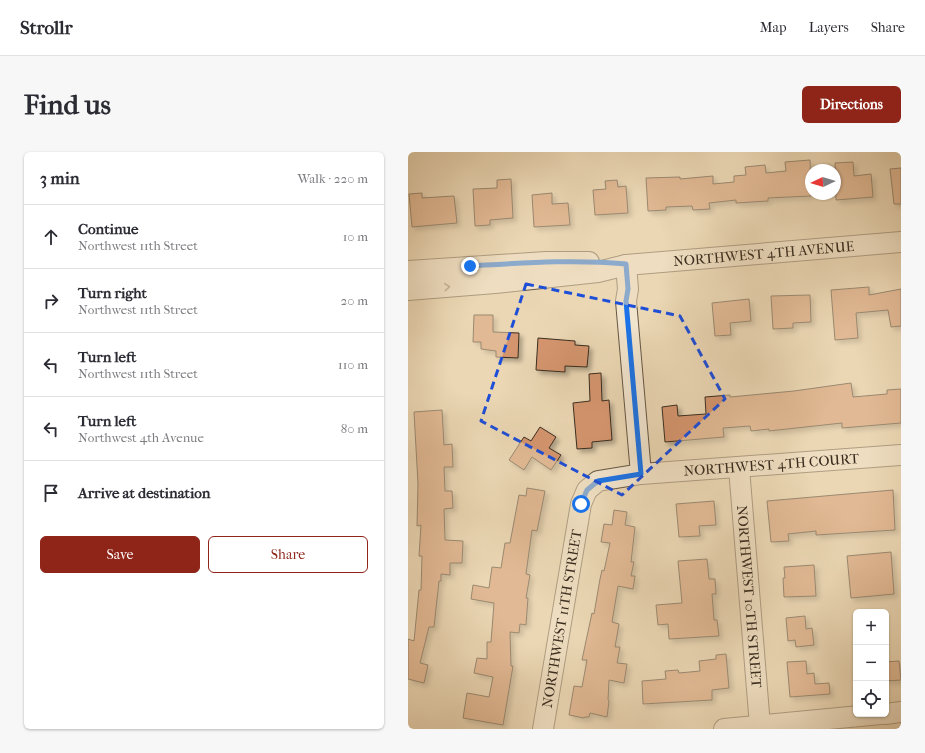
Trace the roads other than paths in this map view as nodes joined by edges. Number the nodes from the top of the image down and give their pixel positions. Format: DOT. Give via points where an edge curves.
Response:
graph roads {
  1 [pos="901,242"];
  2 [pos="626,264"];
  3 [pos="408,271"];
  4 [pos="598,272"];
  5 [pos="408,290"];
  6 [pos="626,301"];
  7 [pos="901,455"];
  8 [pos="739,468"];
  9 [pos="641,474"];
  10 [pos="901,712"];
  11 [pos="889,714"];
  12 [pos="853,717"];
  13 [pos="760,726"];
  14 [pos="542,729"];
  15 [pos="724,729"];
  1 -- 2 [label="street, NORTHWEST 4TH AVENUE"];
  2 -- 3 [label="street, NORTHWEST 4TH AVENUE" via="546,262"];
  2 -- 4 [label="street, NORTHWEST 4TH AVENUE"];
  2 -- 6 [label="street"];
  5 -- 4 [label="street, NORTHWEST 4TH AVENUE, one-way"];
  4 -- 6 [label="street" via="619,289"];
  6 -- 9 [label="street"];
  7 -- 8 [label="street, NORTHWEST 4TH COURT"];
  8 -- 9 [label="street, NORTHWEST 4TH COURT"];
  8 -- 13 [label="street, NORTHWEST 10TH STREET"];
  9 -- 14 [label="street, NORTHWEST 11TH STREET" via="598,481 587,490 581,504"];
  10 -- 11 [label="street"];
  12 -- 13 [label="street"];
  13 -- 15 [label="street"];
}
